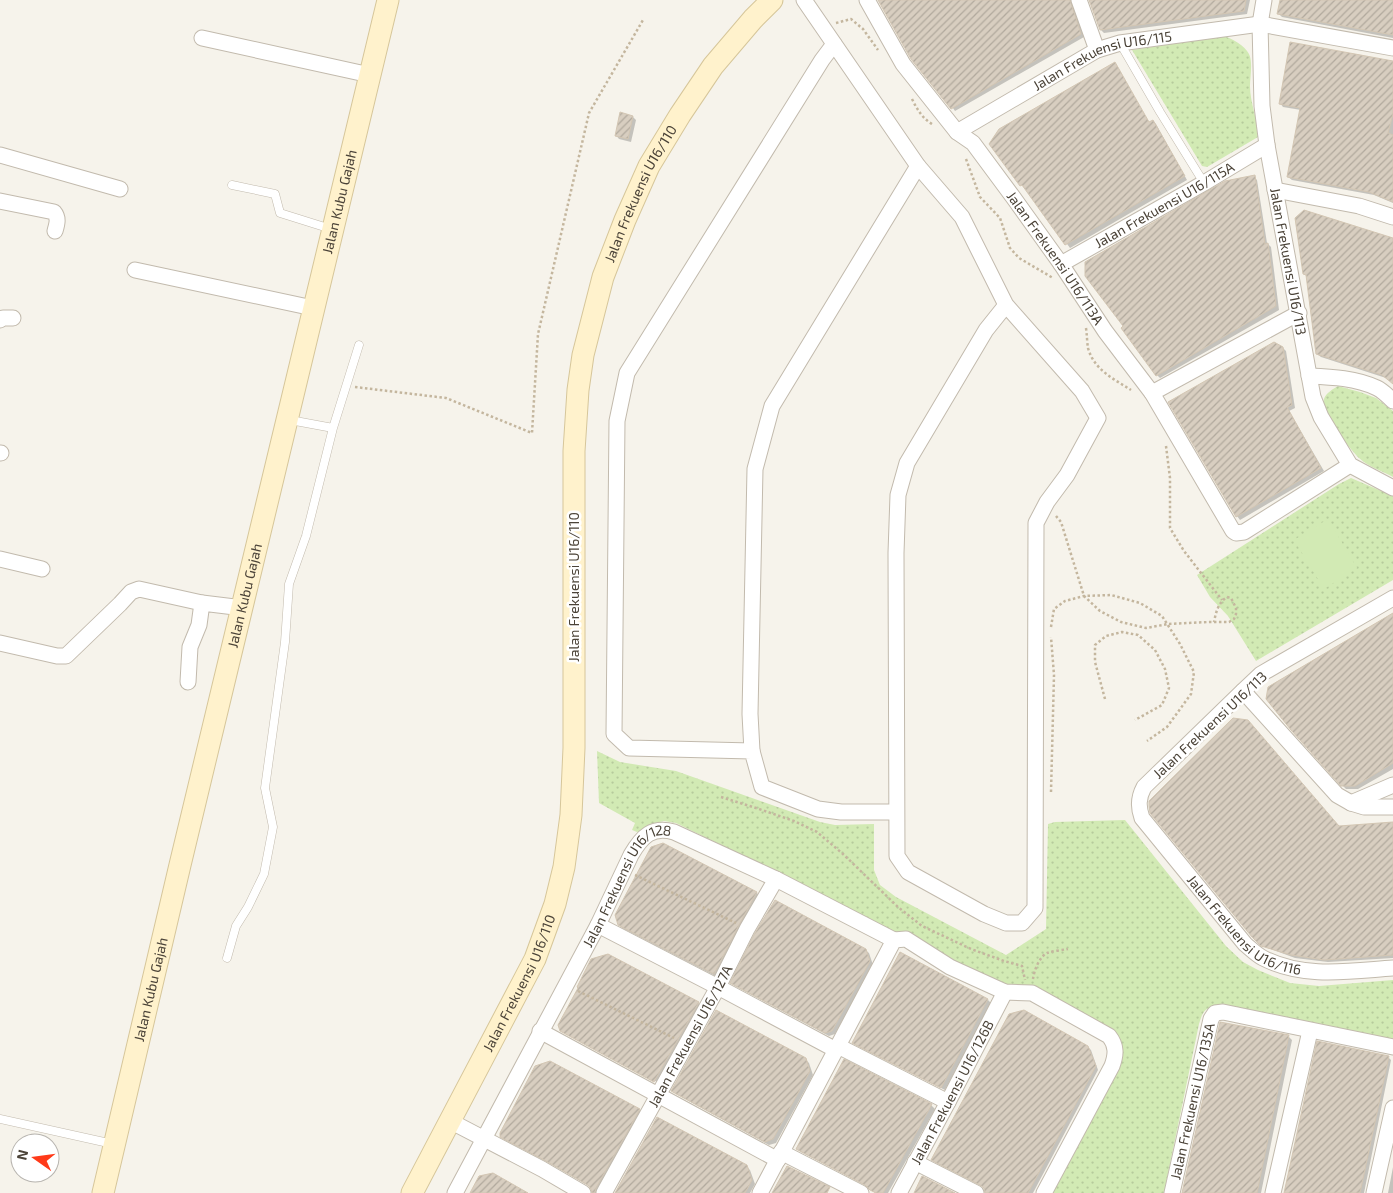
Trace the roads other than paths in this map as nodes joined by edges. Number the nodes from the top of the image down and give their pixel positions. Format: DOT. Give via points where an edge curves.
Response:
graph roads {
  1 [pos="388,0"];
  2 [pos="772,0"];
  3 [pos="804,0"];
  4 [pos="866,0"];
  5 [pos="1079,0"];
  6 [pos="1264,0"];
  7 [pos="1260,24"];
  8 [pos="202,38"];
  9 [pos="834,44"];
  10 [pos="1120,44"];
  11 [pos="1393,48"];
  12 [pos="1097,50"];
  13 [pos="370,75"];
  14 [pos="957,132"];
  15 [pos="1267,145"];
  16 [pos="0,155"];
  17 [pos="918,166"];
  18 [pos="1204,182"];
  19 [pos="232,185"];
  20 [pos="120,189"];
  21 [pos="1276,190"];
  22 [pos="0,201"];
  23 [pos="1393,217"];
  24 [pos="333,229"];
  25 [pos="55,231"];
  26 [pos="1061,264"];
  27 [pos="135,270"];
  28 [pos="1006,305"];
  29 [pos="313,308"];
  30 [pos="1299,313"];
  31 [pos="359,345"];
  32 [pos="1310,376"];
  33 [pos="1152,393"];
  34 [pos="1393,400"];
  35 [pos="288,419"];
  36 [pos="333,428"];
  37 [pos="1350,465"];
  38 [pos="1393,488"];
  39 [pos="0,560"];
  40 [pos="42,569"];
  41 [pos="1393,598"];
  42 [pos="202,603"];
  43 [pos="242,608"];
  44 [pos="0,643"];
  45 [pos="188,682"];
  46 [pos="1242,691"];
  47 [pos="752,751"];
  48 [pos="1393,785"];
  49 [pos="1139,801"];
  50 [pos="1351,803"];
  51 [pos="1393,807"];
  52 [pos="896,812"];
  53 [pos="776,879"];
  54 [pos="598,925"];
  55 [pos="894,940"];
  56 [pos="227,958"];
  57 [pos="1393,968"];
  58 [pos="718,987"];
  59 [pos="1005,992"];
  60 [pos="1310,1030"];
  61 [pos="540,1031"];
  62 [pos="1393,1047"];
  63 [pos="837,1048"];
  64 [pos="658,1095"];
  65 [pos="948,1102"];
  66 [pos="1393,1108"];
  67 [pos="0,1119"];
  68 [pos="450,1121"];
  69 [pos="483,1139"];
  70 [pos="114,1145"];
  71 [pos="780,1156"];
  72 [pos="916,1162"];
  73 [pos="103,1193"];
  74 [pos="412,1193"];
  75 [pos="455,1193"];
  76 [pos="583,1193"];
  77 [pos="604,1193"];
  78 [pos="760,1193"];
  79 [pos="861,1193"];
  80 [pos="899,1193"];
  81 [pos="976,1193"];
  82 [pos="1044,1193"];
  83 [pos="1172,1193"];
  84 [pos="1273,1193"];
  85 [pos="1374,1193"];
  1 -- 13 [label="street, Jalan Kubu Gajah"];
  2 -- 68 [label="street, Jalan Frekuensi U16/110" via="713,66 680,115 649,166 603,277 583,355 578,390 574,451 574,748 571,815 564,868 535,959"];
  3 -- 9 [label="street"];
  4 -- 14 [label="street, Jalan Frekuensi U16/113A" via="903,64"];
  5 -- 12 [label="street"];
  6 -- 7 [label="street, Jalan Frekuensi U16/113"];
  7 -- 10 [label="street, Jalan Frekuensi U16/115"];
  7 -- 11 [label="street, Jalan Frekuensi U16/115"];
  7 -- 15 [label="street, Jalan Frekuensi U16/113" via="1262,106"];
  8 -- 13 [label="street"];
  9 -- 17 [label="street"];
  9 -- 47 [label="street" via="627,373 617,421 614,734 629,748"];
  10 -- 12 [label="street, Jalan Frekuensi U16/115"];
  10 -- 18 [label="lane"];
  12 -- 14 [label="street, Jalan Frekuensi U16/115"];
  13 -- 24 [label="street, Jalan Kubu Gajah"];
  14 -- 26 [label="street, Jalan Frekuensi U16/113A" via="973,143"];
  15 -- 18 [label="street, Jalan Frekuensi U16/115A"];
  15 -- 21 [label="street, Jalan Frekuensi U16/113"];
  16 -- 20 [label="street"];
  17 -- 28 [label="street" via="962,217"];
  17 -- 47 [label="street" via="772,406 762,438 755,469"];
  18 -- 26 [label="street, Jalan Frekuensi U16/115A"];
  19 -- 24 [label="lane" via="275,194 280,213"];
  21 -- 23 [label="street" via="1359,206"];
  21 -- 30 [label="street, Jalan Frekuensi U16/113"];
  22 -- 25 [label="street" via="54,212 58,219"];
  24 -- 29 [label="street, Jalan Kubu Gajah"];
  26 -- 33 [label="street, Jalan Frekuensi U16/113A" via="1105,331"];
  27 -- 29 [label="street"];
  28 -- 52 [label="street" via="986,330 907,462 898,496"];
  28 -- 52 [label="street" via="1082,391 1098,418 1036,524 1035,908 1022,923 1006,923 908,872 897,856"];
  29 -- 35 [label="street, Jalan Kubu Gajah"];
  30 -- 32 [label="street, Jalan Frekuensi U16/113"];
  30 -- 33 [label="street"];
  31 -- 36 [label="lane"];
  32 -- 34 [label="street" via="1359,381"];
  32 -- 37 [label="street, Jalan Frekuensi U16/113" via="1313,397 1321,417"];
  33 -- 37 [label="street, Jalan Frekuensi U16/113A" via="1230,529 1236,533 1244,532"];
  35 -- 36 [label="lane"];
  35 -- 43 [label="street, Jalan Kubu Gajah"];
  36 -- 56 [label="lane" via="306,536 289,584 285,642 265,788 273,827 264,874 236,926"];
  37 -- 38 [label="street"];
  39 -- 40 [label="street"];
  41 -- 46 [label="street, Jalan Frekuensi U16/113" via="1261,674"];
  42 -- 43 [label="street"];
  42 -- 44 [label="street" via="139,589 131,592 66,656"];
  42 -- 45 [label="street" via="199,625 190,647"];
  43 -- 70 [label="street, Jalan Kubu Gajah"];
  46 -- 49 [label="street, Jalan Frekuensi U16/113" via="1144,787"];
  46 -- 50 [label="street" via="1337,795"];
  47 -- 52 [label="street" via="762,787 818,809"];
  48 -- 50 [label="street"];
  49 -- 57 [label="street, Jalan Frekuensi U16/116" via="1142,818 1245,944 1262,958 1296,970 1316,972"];
  50 -- 51 [label="street" via="1364,807"];
  53 -- 54 [label="street, Jalan Frekuensi U16/128" via="674,832 658,830 636,846"];
  53 -- 55 [label="street, Jalan Frekuensi U16/128"];
  53 -- 58 [label="street, Jalan Frekuensi U16/127A"];
  54 -- 58 [label="street"];
  54 -- 61 [label="street, Jalan Frekuensi U16/128"];
  55 -- 59 [label="street, Jalan Frekuensi U16/128" via="906,939 950,967"];
  55 -- 63 [label="street"];
  58 -- 63 [label="street"];
  58 -- 64 [label="street, Jalan Frekuensi U16/127A"];
  59 -- 65 [label="street, Jalan Frekuensi U16/126B"];
  59 -- 82 [label="street" via="1029,992 1109,1036 1114,1042 1112,1066"];
  60 -- 62 [label="street, Jalan Frekuensi U16/135A"];
  60 -- 83 [label="street, Jalan Frekuensi U16/135A" via="1215,1013"];
  60 -- 84 [label="street"];
  61 -- 64 [label="street"];
  61 -- 69 [label="street, Jalan Frekuensi U16/128"];
  63 -- 65 [label="street"];
  63 -- 71 [label="street"];
  64 -- 71 [label="street"];
  64 -- 77 [label="street, Jalan Frekuensi U16/127A"];
  65 -- 72 [label="street, Jalan Frekuensi U16/126B"];
  66 -- 85 [label="street"];
  67 -- 70 [label="lane"];
  68 -- 69 [label="street"];
  68 -- 74 [label="street, Jalan Frekuensi U16/110"];
  69 -- 75 [label="street, Jalan Frekuensi U16/128"];
  69 -- 76 [label="street"];
  70 -- 73 [label="street, Jalan Kubu Gajah"];
  71 -- 78 [label="street"];
  71 -- 79 [label="street"];
  72 -- 80 [label="street, Jalan Frekuensi U16/126B"];
  72 -- 81 [label="street"];
}
